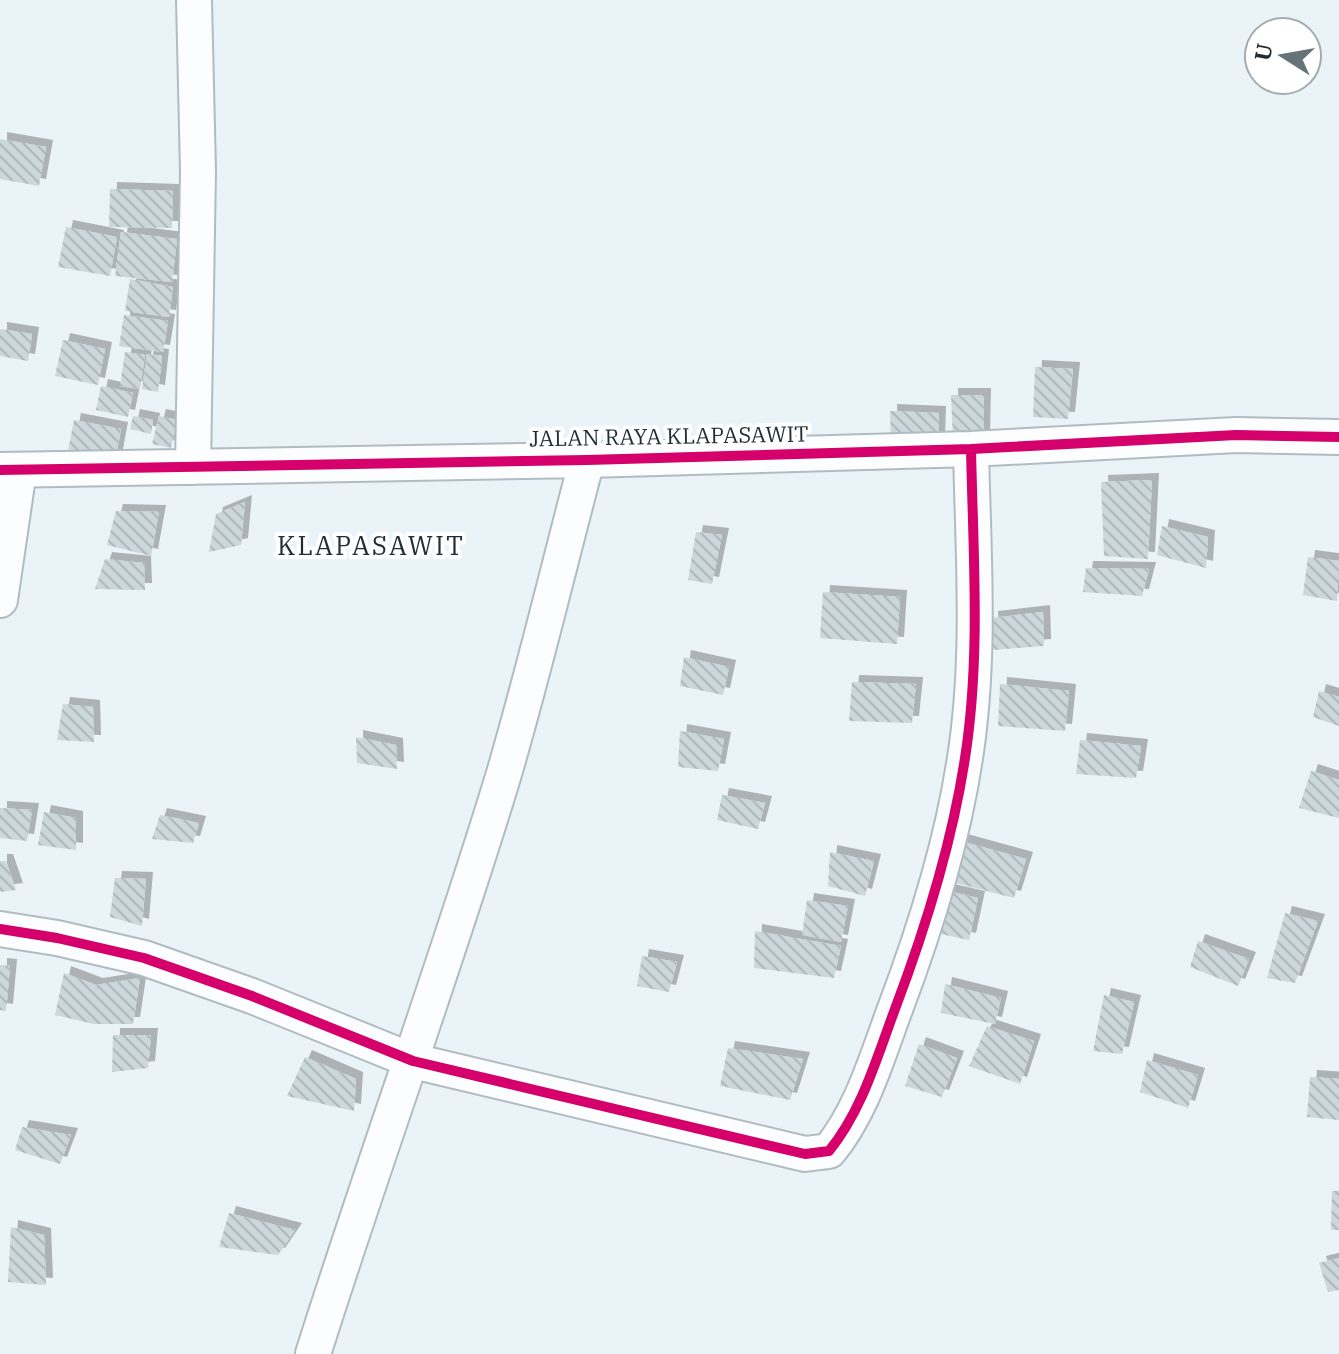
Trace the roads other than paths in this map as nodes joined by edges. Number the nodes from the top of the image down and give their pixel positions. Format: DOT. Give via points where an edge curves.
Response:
graph roads {
  1 [pos="194,0"];
  2 [pos="1339,437"];
  3 [pos="971,449"];
  4 [pos="587,460"];
  5 [pos="193,467"];
  6 [pos="10,470"];
  7 [pos="0,600"];
  8 [pos="0,929"];
  9 [pos="413,1061"];
  10 [pos="313,1354"];
  1 -- 5 [label="street" via="198,171"];
  2 -- 3 [label="street, JALAN RAYA KLAPASAWIT" via="1236,435"];
  3 -- 4 [label="street, JALAN RAYA KLAPASAWIT"];
  3 -- 9 [label="street" via="975,634 963,770 928,921 871,1073 846,1131 829,1151 805,1154"];
  4 -- 5 [label="street, JALAN RAYA KLAPASAWIT"];
  4 -- 9 [label="street" via="504,774"];
  5 -- 6 [label="street, JALAN RAYA KLAPASAWIT"];
  6 -- 7 [label="street"];
  8 -- 9 [label="street" via="144,958"];
  9 -- 10 [label="street"];
}
